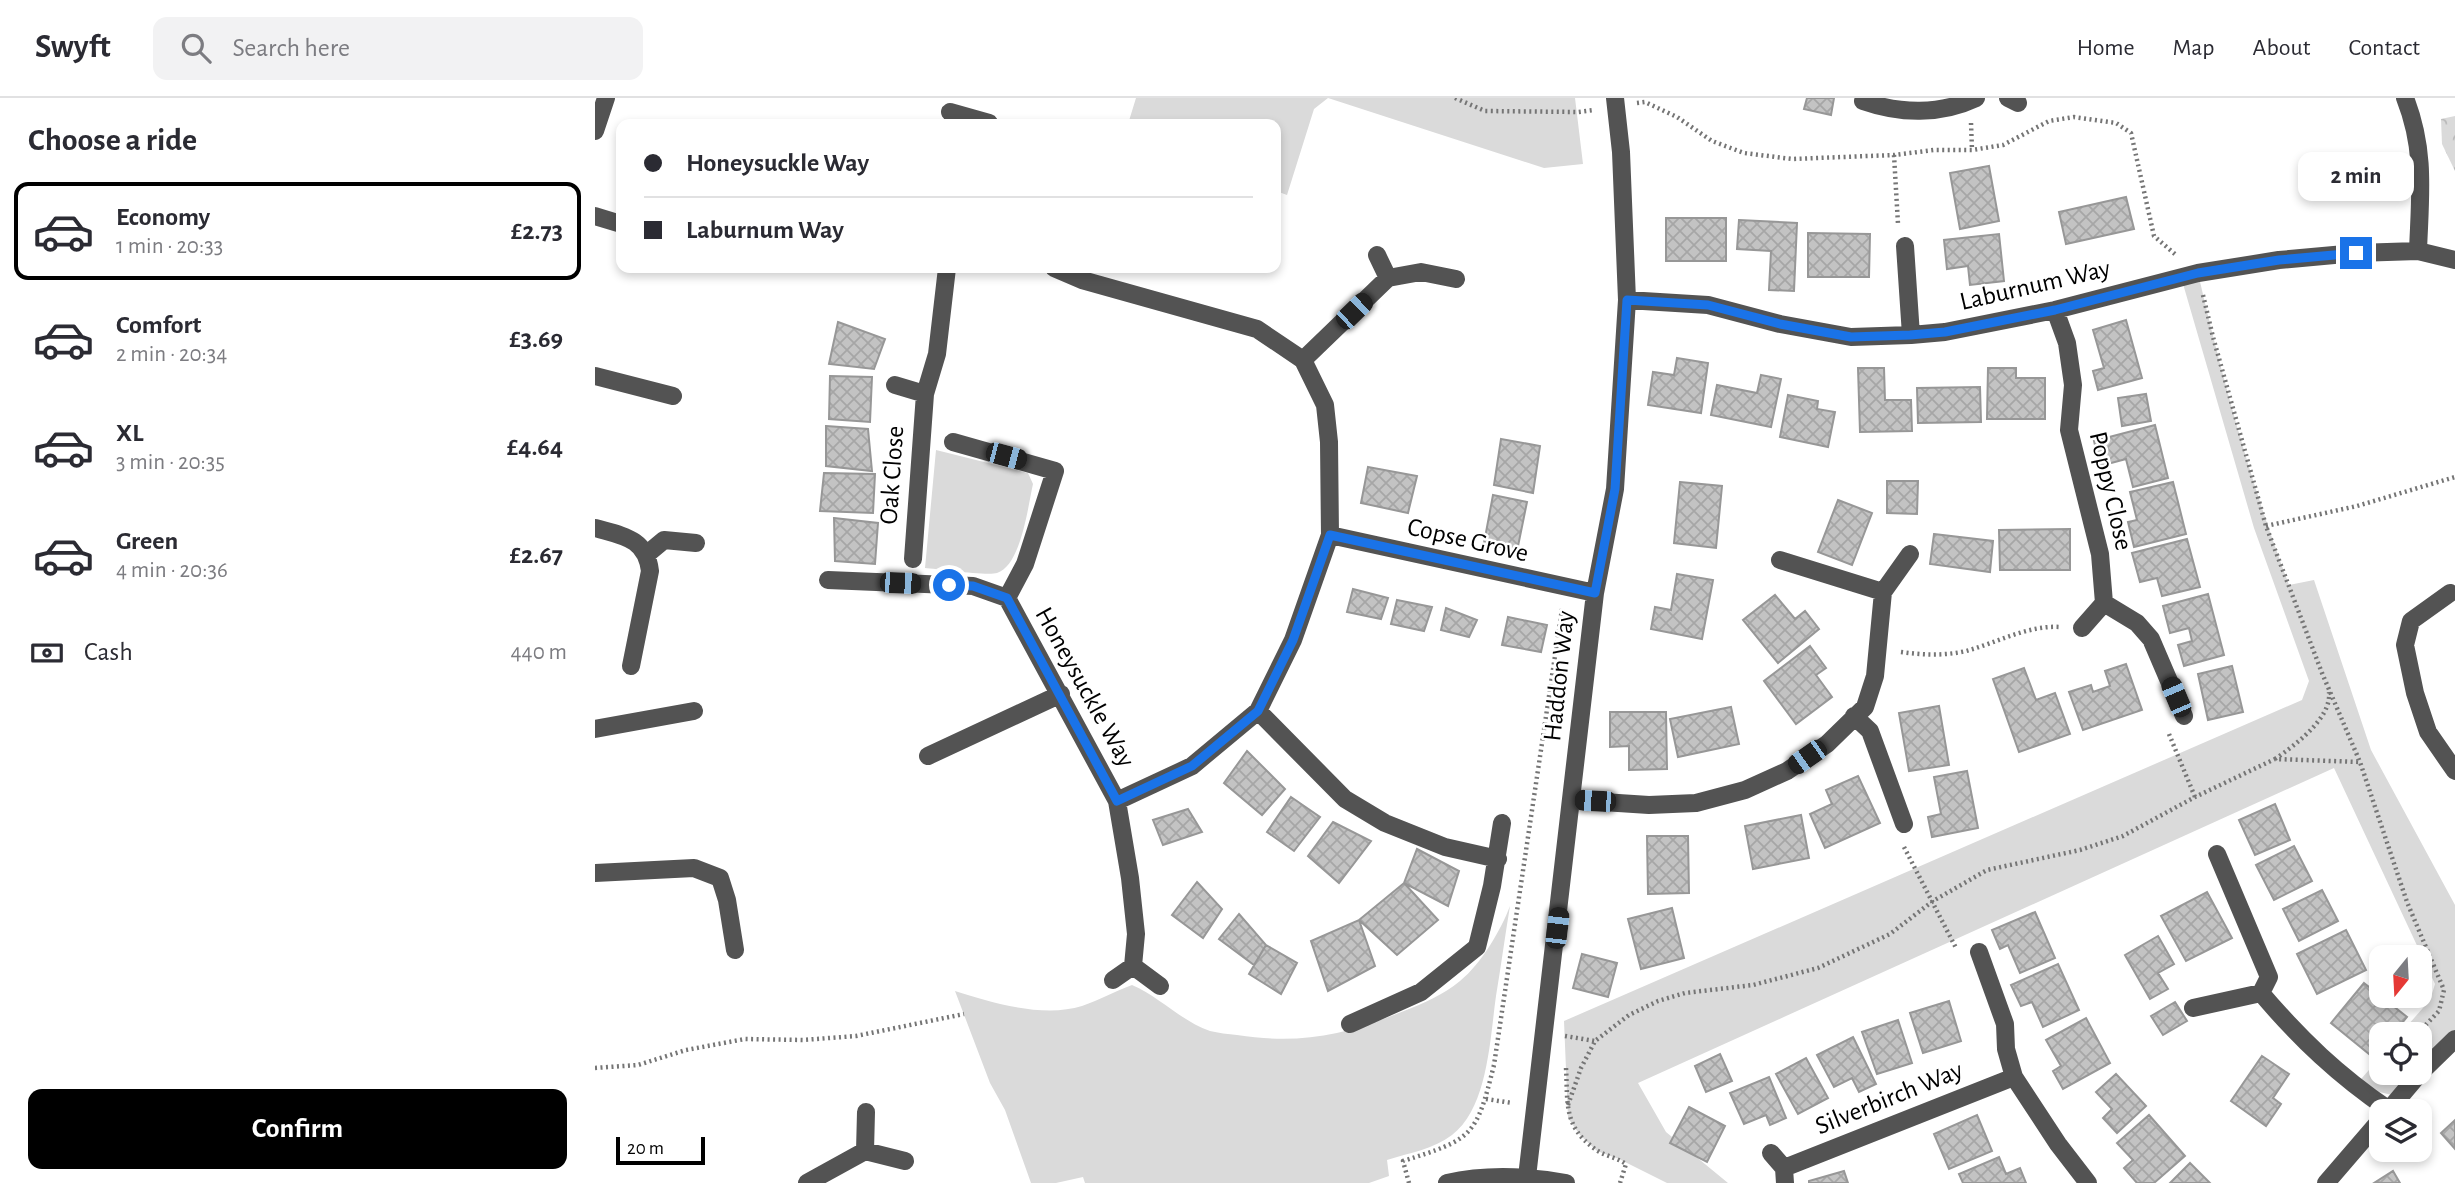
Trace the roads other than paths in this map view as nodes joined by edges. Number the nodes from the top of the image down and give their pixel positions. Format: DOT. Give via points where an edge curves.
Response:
graph roads {
  1 [pos="606,98"];
  2 [pos="1976,98"];
  3 [pos="2405,98"];
  4 [pos="1863,101"];
  5 [pos="1616,103"];
  6 [pos="951,111"];
  7 [pos="974,119"];
  8 [pos="595,131"];
  9 [pos="595,216"];
  10 [pos="616,222"];
  11 [pos="1905,246"];
  12 [pos="2418,251"];
  13 [pos="1377,255"];
  14 [pos="2455,260"];
  15 [pos="946,273"];
  16 [pos="1065,273"];
  17 [pos="1388,278"];
  18 [pos="1456,279"];
  19 [pos="1627,300"];
  20 [pos="2055,310"];
  21 [pos="1910,335"];
  22 [pos="1303,360"];
  23 [pos="595,376"];
  24 [pos="895,385"];
  25 [pos="925,394"];
  26 [pos="673,396"];
  27 [pos="954,442"];
  28 [pos="595,528"];
  29 [pos="1330,535"];
  30 [pos="697,543"];
  31 [pos="1910,554"];
  32 [pos="646,555"];
  33 [pos="913,559"];
  34 [pos="1780,561"];
  35 [pos="828,580"];
  36 [pos="1883,592"];
  37 [pos="1595,593"];
  38 [pos="2450,593"];
  39 [pos="1007,598"];
  40 [pos="2103,603"];
  41 [pos="2082,628"];
  42 [pos="631,666"];
  43 [pos="1061,694"];
  44 [pos="694,711"];
  45 [pos="1258,711"];
  46 [pos="1854,716"];
  47 [pos="2184,716"];
  48 [pos="595,729"];
  49 [pos="928,756"];
  50 [pos="2455,771"];
  51 [pos="1572,800"];
  52 [pos="1117,801"];
  53 [pos="1502,823"];
  54 [pos="1903,832"];
  55 [pos="2217,854"];
  56 [pos="1497,859"];
  57 [pos="595,873"];
  58 [pos="735,950"];
  59 [pos="1979,952"];
  60 [pos="1133,966"];
  61 [pos="1112,980"];
  62 [pos="2265,985"];
  63 [pos="1160,986"];
  64 [pos="2193,1009"];
  65 [pos="1350,1024"];
  66 [pos="2455,1039"];
  67 [pos="2432,1061"];
  68 [pos="2014,1077"];
  69 [pos="2410,1085"];
  70 [pos="2369,1099"];
  71 [pos="2398,1099"];
  72 [pos="866,1112"];
  73 [pos="2369,1133"];
  74 [pos="865,1151"];
  75 [pos="1770,1153"];
  76 [pos="905,1161"];
  77 [pos="1784,1176"];
  78 [pos="1527,1177"];
  79 [pos="807,1183"];
  80 [pos="1447,1183"];
  81 [pos="1566,1183"];
  82 [pos="2088,1183"];
  83 [pos="2326,1183"];
  1 -- 8 [label="street"];
  2 -- 4 [label="street" via="1933,111 1886,109"];
  3 -- 12 [label="street" via="2421,160"];
  5 -- 19 [label="street, Haddon Way"];
  6 -- 7 [label="street"];
  9 -- 10 [label="street"];
  11 -- 21 [label="street"];
  12 -- 14 [label="street, Laburnum Way"];
  12 -- 20 [label="street, Laburnum Way" via="2279,260 2198,273"];
  13 -- 17 [label="street"];
  15 -- 25 [label="street, Oak Close" via="937,354"];
  16 -- 22 [label="street" via="1257,329"];
  17 -- 18 [label="street" via="1422,272"];
  17 -- 22 [label="street"];
  19 -- 21 [label="street, Laburnum Way" via="1708,305 1851,337"];
  19 -- 37 [label="street, Haddon Way" via="1615,489"];
  20 -- 21 [label="street, Laburnum Way"];
  20 -- 40 [label="street, Poppy Close" via="2067,343 2073,385 2069,430 2100,554"];
  22 -- 29 [label="street" via="1325,405"];
  23 -- 26 [label="street"];
  24 -- 25 [label="street, Oak Close"];
  25 -- 33 [label="street, Oak Close"];
  27 -- 39 [label="street, Honeysuckle Way" via="1055,471 1025,564"];
  28 -- 32 [label="street" via="632,540"];
  29 -- 37 [label="street, Copse Grove"];
  29 -- 45 [label="street, Honeysuckle Way" via="1293,640"];
  30 -- 32 [label="street" via="664,540"];
  31 -- 36 [label="street"];
  32 -- 42 [label="street" via="650,571"];
  34 -- 36 [label="street"];
  35 -- 39 [label="street, Honeysuckle Way" via="973,586"];
  36 -- 46 [label="street" via="1875,676 1865,707"];
  37 -- 51 [label="street, Haddon Way"];
  38 -- 50 [label="street" via="2411,621 2405,645 2428,732"];
  39 -- 43 [label="street, Honeysuckle Way"];
  40 -- 41 [label="street"];
  40 -- 47 [label="street" via="2137,623 2151,639"];
  43 -- 49 [label="street"];
  43 -- 52 [label="street, Honeysuckle Way"];
  44 -- 48 [label="street"];
  45 -- 52 [label="street, Honeysuckle Way" via="1192,766"];
  45 -- 56 [label="street" via="1345,799 1385,823 1445,848"];
  46 -- 51 [label="street" via="1826,744 1787,771 1745,790 1696,803"];
  46 -- 54 [label="street" via="1870,731"];
  51 -- 78 [label="street, Haddon Way"];
  52 -- 60 [label="street, Honeysuckle Way" via="1136,934"];
  53 -- 56 [label="street"];
  55 -- 62 [label="street"];
  56 -- 65 [label="street" via="1477,947 1421,992"];
  57 -- 58 [label="street" via="694,868 720,878"];
  59 -- 68 [label="street" via="2005,1024"];
  60 -- 61 [label="street"];
  60 -- 63 [label="street"];
  62 -- 64 [label="street"];
  62 -- 70 [label="street" via="2292,1029"];
  66 -- 67 [label="street"];
  68 -- 77 [label="street, Silverbirch Way"];
  68 -- 82 [label="street"];
  69 -- 71 [label="street"];
  72 -- 74 [label="street"];
  73 -- 83 [label="street"];
  74 -- 76 [label="street"];
  74 -- 79 [label="street"];
  75 -- 77 [label="street, Silverbirch Way"];
  78 -- 80 [label="street"];
  78 -- 81 [label="street"];
}
